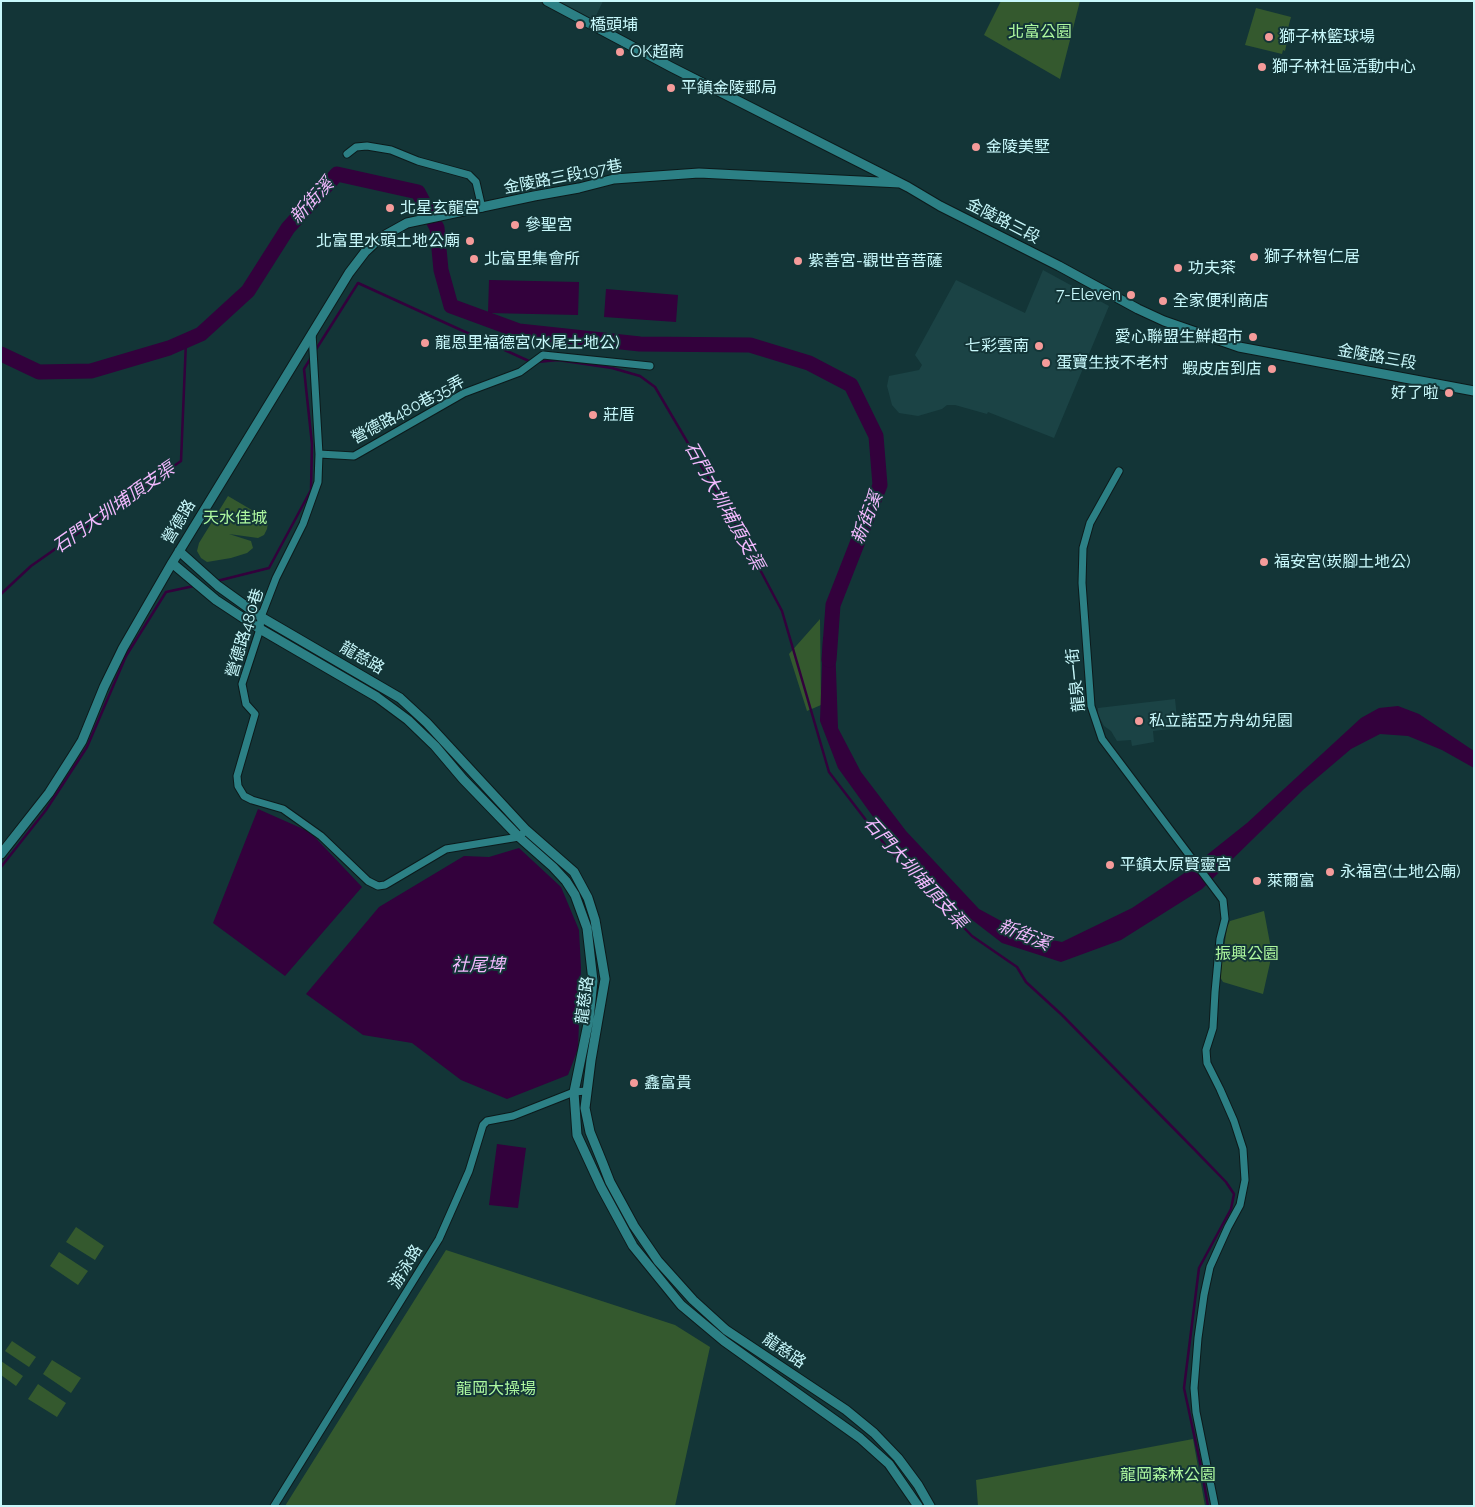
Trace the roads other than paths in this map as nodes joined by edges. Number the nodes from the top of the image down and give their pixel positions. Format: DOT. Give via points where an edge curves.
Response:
graph roads {
  1 [pos="547,1"];
  2 [pos="347,154"];
  3 [pos="900,183"];
  4 [pos="482,208"];
  5 [pos="407,224"];
  6 [pos="312,333"];
  7 [pos="650,366"];
  8 [pos="1473,389"];
  9 [pos="319,454"];
  10 [pos="1119,471"];
  11 [pos="179,551"];
  12 [pos="172,563"];
  13 [pos="261,617"];
  14 [pos="260,629"];
  15 [pos="526,830"];
  16 [pos="519,837"];
  17 [pos="2,851"];
  18 [pos="586,1091"];
  19 [pos="574,1092"];
  20 [pos="610,1182"];
  21 [pos="601,1187"];
  22 [pos="274,1506"];
  23 [pos="918,1506"];
  24 [pos="930,1506"];
  25 [pos="1214,1506"];
  1 -- 3 [label="street, 金陵路三段"];
  2 -- 4 [label="street" via="356,147 391,150 469,175 476,182"];
  3 -- 4 [label="street, 金陵路三段197巷" via="699,173 614,179"];
  3 -- 8 [label="street, 金陵路三段" via="1164,321 1263,352"];
  4 -- 5 [label="street, 金陵路三段197巷"];
  5 -- 6 [label="street, 營德路" via="380,238 364,252"];
  6 -- 9 [label="street, 營德路480巷"];
  6 -- 11 [label="street, 營德路"];
  7 -- 9 [label="street, 營德路480巷35弄" via="543,355 520,372 464,393 354,456"];
  9 -- 13 [label="street, 營德路480巷" via="318,482 303,524"];
  10 -- 25 [label="street, 龍泉一街" via="1090,523 1083,548 1082,582 1091,706 1102,739 1223,900 1225,919 1220,939 1213,1028 1206,1050 1207,1063 1243,1149 1245,1180 1240,1205 1210,1267 1198,1338 1194,1388 1196,1412"];
  11 -- 12 [label="street, 營德路"];
  11 -- 13 [label="street, 龍慈路" via="218,586"];
  12 -- 14 [label="street, 龍慈路" via="216,600"];
  12 -- 17 [label="street, 營德路" via="123,648 82,741 49,793"];
  13 -- 14 [label="street, 營德路480巷"];
  13 -- 15 [label="street, 龍慈路" via="400,698"];
  14 -- 16 [label="street, 龍慈路" via="376,697 408,720"];
  14 -- 16 [label="street, 營德路480巷" via="242,684 246,704 255,714 237,776 244,796 283,809 321,836 368,881 378,886 446,849"];
  15 -- 16 [label="street"];
  15 -- 18 [label="street, 龍慈路" via="574,872 588,898 596,928 605,979"];
  16 -- 19 [label="street, 龍慈路" via="566,881 575,895 587,928 594,981"];
  18 -- 19 [label="street, 游泳路"];
  18 -- 20 [label="street, 龍慈路" via="590,1132"];
  19 -- 21 [label="street, 龍慈路" via="577,1135"];
  19 -- 22 [label="street, 游泳路" via="483,1125 469,1171 439,1239"];
  20 -- 21 [label="street"];
  20 -- 24 [label="street, 龍慈路" via="653,1254 693,1300 726,1330 846,1410 874,1433 898,1458"];
  21 -- 23 [label="street, 龍慈路" via="633,1246 681,1305 724,1341 860,1438 888,1464"];
}
